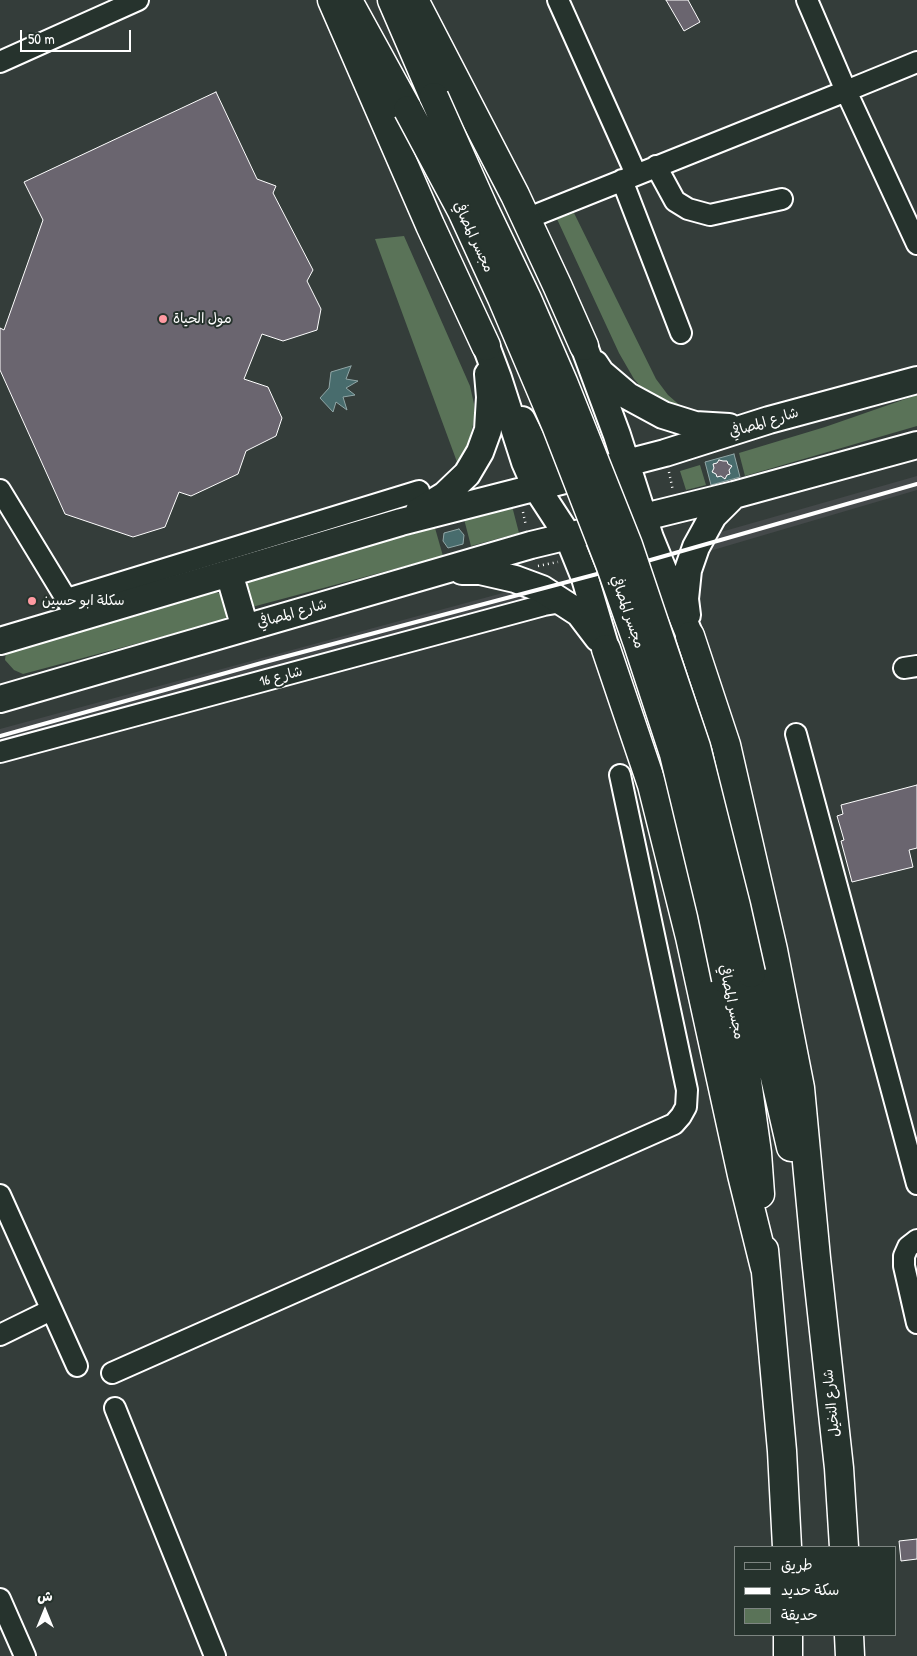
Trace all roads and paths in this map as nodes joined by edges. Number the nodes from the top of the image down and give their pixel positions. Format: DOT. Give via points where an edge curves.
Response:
graph roads {
  1 [pos="138,0"];
  2 [pos="332,0"];
  3 [pos="348,0"];
  4 [pos="392,0"];
  5 [pos="414,0"];
  6 [pos="558,0"];
  7 [pos="807,0"];
  8 [pos="0,62"];
  9 [pos="917,62"];
  10 [pos="846,91"];
  11 [pos="656,166"];
  12 [pos="629,177"];
  13 [pos="782,199"];
  14 [pos="526,219"];
  15 [pos="917,244"];
  16 [pos="682,333"];
  17 [pos="486,346"];
  18 [pos="584,346"];
  19 [pos="595,374"];
  20 [pos="917,380"];
  21 [pos="504,387"];
  22 [pos="585,405"];
  23 [pos="769,420"];
  24 [pos="543,424"];
  25 [pos="917,445"];
  26 [pos="665,453"];
  27 [pos="619,465"];
  28 [pos="536,487"];
  29 [pos="0,490"];
  30 [pos="419,491"];
  31 [pos="734,495"];
  32 [pos="676,508"];
  33 [pos="635,516"];
  34 [pos="401,522"];
  35 [pos="577,534"];
  36 [pos="443,572"];
  37 [pos="229,573"];
  38 [pos="660,599"];
  39 [pos="562,602"];
  40 [pos="72,608"];
  41 [pos="614,608"];
  42 [pos="687,626"];
  43 [pos="246,628"];
  44 [pos="0,641"];
  45 [pos="604,641"];
  46 [pos="5,692"];
  47 [pos="796,734"];
  48 [pos="0,752"];
  49 [pos="620,775"];
  50 [pos="739,976"];
  51 [pos="917,1184"];
  52 [pos="0,1196"];
  53 [pos="917,1240"];
  54 [pos="816,1258"];
  55 [pos="766,1268"];
  56 [pos="51,1310"];
  57 [pos="917,1323"];
  58 [pos="0,1334"];
  59 [pos="78,1366"];
  60 [pos="112,1373"];
  61 [pos="115,1408"];
  62 [pos="787,1546"];
  63 [pos="844,1546"];
  64 [pos="0,1599"];
  65 [pos="788,1636"];
  66 [pos="849,1636"];
  67 [pos="25,1656"];
  68 [pos="215,1656"];
  69 [pos="788,1656"];
  70 [pos="850,1656"];
  1 -- 8 [label="street"];
  2 -- 17 [label="highway"];
  3 -- 50 [label="highway, مجسر المصافي, bridge" via="462,211 556,425 638,644"];
  4 -- 50 [label="highway, مجسر المصافي, bridge" via="563,382 628,545 696,747"];
  5 -- 14 [label="highway"];
  6 -- 12 [label="street"];
  7 -- 10 [label="street"];
  9 -- 10 [label="street"];
  10 -- 11 [label="street"];
  10 -- 15 [label="street"];
  11 -- 12 [label="street"];
  11 -- 13 [label="street" via="675,201 688,209 710,215"];
  12 -- 14 [label="street"];
  12 -- 16 [label="street"];
  14 -- 18 [label="highway"];
  17 -- 21 [label="main road"];
  17 -- 34 [label="main road" via="490,397 488,430 480,452 467,474 445,495"];
  18 -- 19 [label="main road"];
  18 -- 23 [label="main road" via="601,373 628,396 663,415 695,425 732,427"];
  19 -- 22 [label="main road"];
  19 -- 27 [label="main road"];
  20 -- 23 [label="main road, شارع المصافي"];
  21 -- 24 [label="main road" via="529,418"];
  21 -- 28 [label="main road" via="525,462"];
  21 -- 28 [label="main road" via="532,440 565,480"];
  23 -- 26 [label="main road, شارع المصافي"];
  25 -- 31 [label="main road"];
  26 -- 27 [label="main road, شارع المصافي"];
  26 -- 32 [label="path"];
  27 -- 33 [label="main road"];
  28 -- 34 [label="main road"];
  28 -- 35 [label="main road"];
  29 -- 40 [label="street"];
  30 -- 40 [label="street"];
  31 -- 32 [label="main road"];
  31 -- 42 [label="main road" via="713,516 696,547 688,570"];
  32 -- 33 [label="main road"];
  33 -- 42 [label="main road" via="658,558"];
  34 -- 37 [label="main road"];
  35 -- 36 [label="main road, شارع المصافي"];
  35 -- 45 [label="main road"];
  36 -- 39 [label="main road" via="480,571 515,578"];
  36 -- 43 [label="main road, شارع المصافي"];
  37 -- 40 [label="main road"];
  37 -- 43 [label="main road"];
  38 -- 42 [label="main road" via="666,601"];
  39 -- 45 [label="main road" via="579,614"];
  39 -- 48 [label="street, شارع 16"];
  40 -- 44 [label="main road"];
  41 -- 45 [label="main road" via="607,617"];
  42 -- 54 [label="highway" via="726,745 773,950 800,1088"];
  43 -- 46 [label="main road, شارع المصافي"];
  45 -- 55 [label="highway" via="654,794"];
  47 -- 51 [label="street"];
  49 -- 60 [label="street" via="687,1090 686,1107 681,1116 674,1124"];
  50 -- 54 [label="highway, مجسر المصافي"];
  50 -- 55 [label="highway, مجسر المصافي"];
  52 -- 56 [label="street"];
  53 -- 57 [label="street" via="908,1247 904,1256"];
  54 -- 63 [label="highway, شارع النخيل" via="839,1468"];
  55 -- 62 [label="highway"];
  56 -- 58 [label="street"];
  56 -- 59 [label="street"];
  61 -- 68 [label="street"];
  64 -- 67 [label="street"];
  65 -- 69 [label="highway"];
  66 -- 70 [label="highway"];
}
